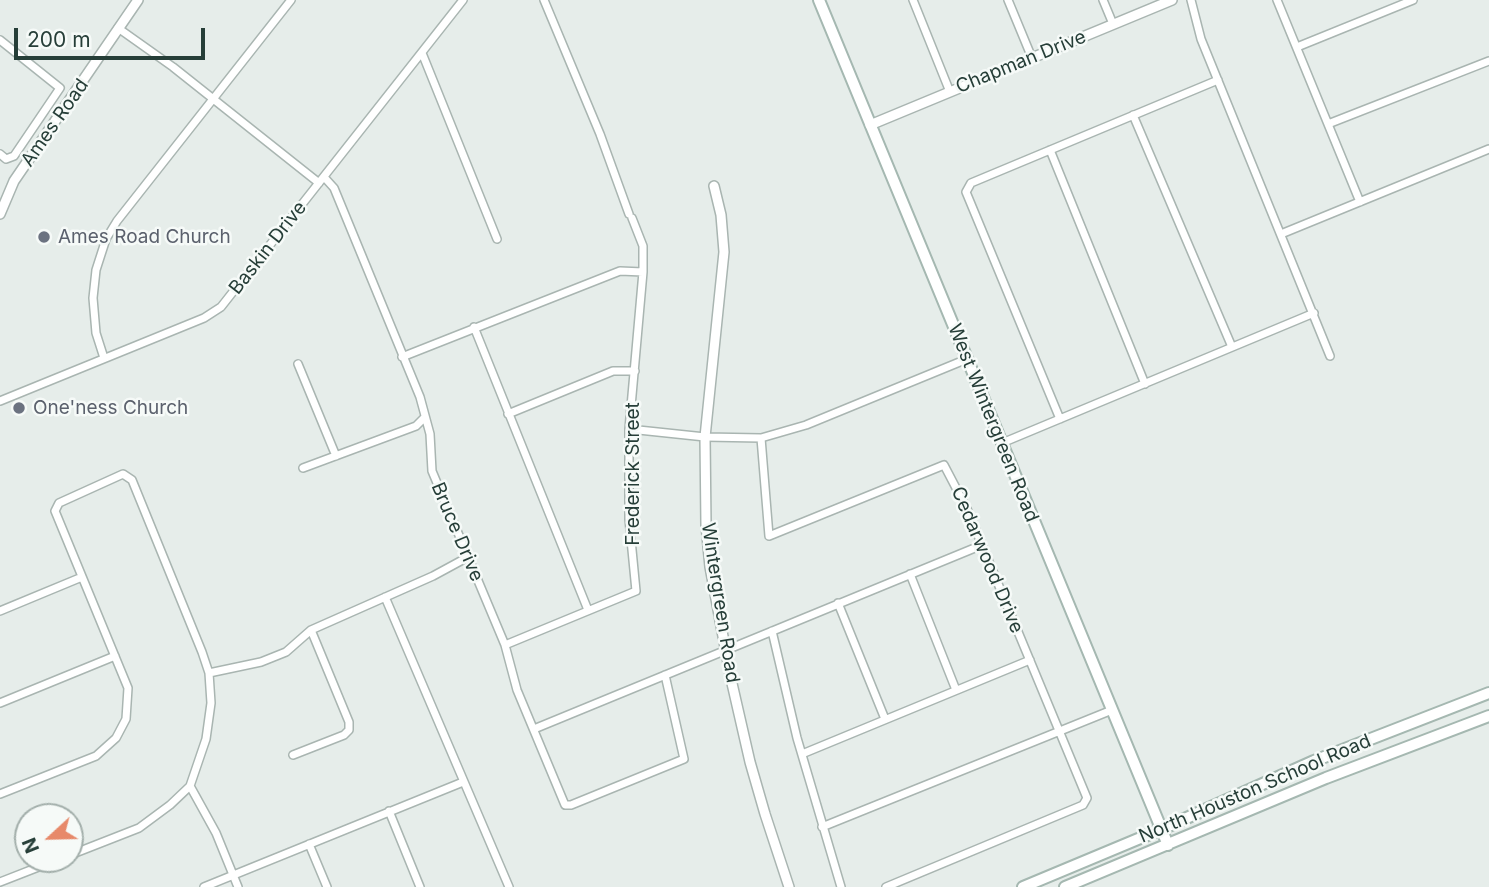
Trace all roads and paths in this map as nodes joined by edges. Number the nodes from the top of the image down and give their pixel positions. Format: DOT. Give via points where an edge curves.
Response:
graph roads {
  1 [pos="138,0"];
  2 [pos="291,0"];
  3 [pos="463,0"];
  4 [pos="544,0"];
  5 [pos="819,0"];
  6 [pos="913,0"];
  7 [pos="1008,0"];
  8 [pos="1103,0"];
  9 [pos="1172,0"];
  10 [pos="1191,0"];
  11 [pos="1278,0"];
  12 [pos="1413,0"];
  13 [pos="1113,24"];
  14 [pos="118,29"];
  15 [pos="0,40"];
  16 [pos="1297,47"];
  17 [pos="422,52"];
  18 [pos="1032,58"];
  19 [pos="1489,61"];
  20 [pos="1217,80"];
  21 [pos="950,92"];
  22 [pos="214,100"];
  23 [pos="1133,116"];
  24 [pos="1328,124"];
  25 [pos="870,125"];
  26 [pos="1489,149"];
  27 [pos="1050,150"];
  28 [pos="0,154"];
  29 [pos="321,180"];
  30 [pos="714,186"];
  31 [pos="1360,202"];
  32 [pos="0,214"];
  33 [pos="1281,234"];
  34 [pos="497,239"];
  35 [pos="643,272"];
  36 [pos="1314,313"];
  37 [pos="474,327"];
  38 [pos="1232,347"];
  39 [pos="1330,356"];
  40 [pos="402,357"];
  41 [pos="104,358"];
  42 [pos="967,359"];
  43 [pos="298,364"];
  44 [pos="635,371"];
  45 [pos="1145,384"];
  46 [pos="0,401"];
  47 [pos="508,414"];
  48 [pos="424,418"];
  49 [pos="1060,419"];
  50 [pos="629,429"];
  51 [pos="705,437"];
  52 [pos="761,438"];
  53 [pos="1002,443"];
  54 [pos="336,456"];
  55 [pos="303,468"];
  56 [pos="982,545"];
  57 [pos="468,557"];
  58 [pos="910,574"];
  59 [pos="82,577"];
  60 [pos="385,597"];
  61 [pos="838,603"];
  62 [pos="588,610"];
  63 [pos="0,611"];
  64 [pos="311,630"];
  65 [pos="772,631"];
  66 [pos="505,645"];
  67 [pos="726,649"];
  68 [pos="115,656"];
  69 [pos="1030,660"];
  70 [pos="209,673"];
  71 [pos="666,675"];
  72 [pos="956,690"];
  73 [pos="1489,693"];
  74 [pos="0,702"];
  75 [pos="1112,710"];
  76 [pos="1489,716"];
  77 [pos="886,719"];
  78 [pos="534,729"];
  79 [pos="1060,731"];
  80 [pos="1345,749"];
  81 [pos="802,754"];
  82 [pos="293,755"];
  83 [pos="1352,768"];
  84 [pos="463,782"];
  85 [pos="190,786"];
  86 [pos="0,794"];
  87 [pos="389,811"];
  88 [pos="822,827"];
  89 [pos="1161,830"];
  90 [pos="309,844"];
  91 [pos="1168,845"];
  92 [pos="84,850"];
  93 [pos="23,873"];
  94 [pos="233,875"];
  95 [pos="0,882"];
  96 [pos="204,887"];
  97 [pos="238,887"];
  98 [pos="327,887"];
  99 [pos="420,887"];
  100 [pos="509,887"];
  101 [pos="789,887"];
  102 [pos="841,887"];
  103 [pos="886,887"];
  104 [pos="1023,887"];
  105 [pos="1065,887"];
  1 -- 14 [label="street, Ames Road"];
  2 -- 22 [label="street"];
  3 -- 17 [label="street, Baskin Drive"];
  4 -- 35 [label="street, Frederick Street" via="643,246"];
  5 -- 25 [label="main road, West Wintergreen Road"];
  6 -- 21 [label="street"];
  7 -- 18 [label="street"];
  8 -- 13 [label="street"];
  9 -- 13 [label="street, Chapman Drive"];
  10 -- 20 [label="street"];
  11 -- 16 [label="street"];
  12 -- 16 [label="street"];
  13 -- 18 [label="street, Chapman Drive"];
  14 -- 22 [label="street, Bruce Drive"];
  14 -- 32 [label="street, Ames Road" via="14,181"];
  15 -- 28 [label="street" via="60,89 14,156 6,159"];
  16 -- 24 [label="street"];
  17 -- 29 [label="street, Baskin Drive"];
  17 -- 34 [label="street"];
  18 -- 21 [label="street, Chapman Drive"];
  19 -- 24 [label="street"];
  20 -- 23 [label="street"];
  20 -- 33 [label="street"];
  21 -- 25 [label="street, Chapman Drive"];
  22 -- 29 [label="street, Bruce Drive"];
  22 -- 41 [label="street" via="106,239 93,299"];
  23 -- 27 [label="street"];
  23 -- 38 [label="street"];
  24 -- 31 [label="street"];
  25 -- 42 [label="main road, West Wintergreen Road"];
  26 -- 31 [label="street"];
  27 -- 45 [label="street"];
  27 -- 49 [label="street" via="971,184 967,192"];
  29 -- 40 [label="street, Bruce Drive" via="334,188"];
  29 -- 41 [label="street, Baskin Drive" via="215,312"];
  30 -- 51 [label="street, Wintergreen Road" via="724,252"];
  31 -- 33 [label="street"];
  33 -- 36 [label="street"];
  35 -- 37 [label="street" via="620,271"];
  35 -- 44 [label="street, Frederick Street"];
  36 -- 38 [label="street"];
  36 -- 39 [label="street"];
  37 -- 40 [label="street"];
  37 -- 47 [label="street"];
  38 -- 45 [label="street"];
  40 -- 48 [label="street, Bruce Drive"];
  41 -- 46 [label="street, Baskin Drive"];
  42 -- 52 [label="street" via="806,425"];
  42 -- 53 [label="main road, West Wintergreen Road"];
  43 -- 54 [label="street"];
  44 -- 47 [label="street" via="613,371"];
  44 -- 50 [label="street, Frederick Street"];
  45 -- 49 [label="street"];
  47 -- 62 [label="street"];
  48 -- 54 [label="street" via="416,426"];
  48 -- 57 [label="street, Bruce Drive" via="432,471"];
  49 -- 53 [label="street"];
  50 -- 51 [label="street"];
  50 -- 62 [label="street, Frederick Street" via="629,519 636,591"];
  51 -- 52 [label="street"];
  51 -- 67 [label="street, Wintergreen Road" via="710,567"];
  52 -- 56 [label="street, Cedarwood Drive" via="769,536 944,465"];
  53 -- 75 [label="main road, West Wintergreen Road"];
  54 -- 55 [label="street"];
  56 -- 58 [label="street"];
  56 -- 69 [label="street, Cedarwood Drive"];
  57 -- 60 [label="street"];
  57 -- 66 [label="street, Bruce Drive"];
  58 -- 61 [label="street"];
  58 -- 72 [label="street"];
  59 -- 63 [label="street"];
  59 -- 68 [label="street"];
  59 -- 70 [label="street" via="55,511 59,503 123,474 132,480"];
  60 -- 64 [label="street"];
  60 -- 84 [label="street"];
  61 -- 65 [label="street"];
  61 -- 77 [label="street"];
  62 -- 66 [label="street, Frederick Street"];
  64 -- 70 [label="street" via="286,652 261,663"];
  64 -- 82 [label="street" via="349,730"];
  65 -- 67 [label="street"];
  65 -- 81 [label="street"];
  66 -- 78 [label="street, Bruce Drive"];
  67 -- 71 [label="street"];
  67 -- 101 [label="street, Wintergreen Road" via="751,762"];
  68 -- 74 [label="street"];
  68 -- 86 [label="street" via="128,688 126,719 116,738 96,756"];
  69 -- 72 [label="street"];
  69 -- 79 [label="street, Cedarwood Drive"];
  70 -- 85 [label="street" via="206,739"];
  71 -- 78 [label="street"];
  71 -- 78 [label="street, Bruce Drive" via="684,759 565,805"];
  72 -- 77 [label="street"];
  73 -- 80 [label="main road, North Houston School Road"];
  75 -- 79 [label="street"];
  75 -- 89 [label="main road, West Wintergreen Road"];
  76 -- 83 [label="main road, North Houston School Road"];
  77 -- 81 [label="street"];
  79 -- 88 [label="street"];
  79 -- 103 [label="street, Cedarwood Drive" via="1087,798 1083,805"];
  80 -- 83 [label="main road"];
  80 -- 89 [label="main road, North Houston School Road"];
  81 -- 88 [label="street"];
  83 -- 91 [label="main road, North Houston School Road"];
  84 -- 87 [label="street"];
  84 -- 100 [label="street"];
  85 -- 92 [label="street" via="139,828"];
  85 -- 94 [label="street"];
  87 -- 90 [label="street"];
  87 -- 99 [label="street"];
  88 -- 102 [label="street"];
  89 -- 91 [label="main road, West Wintergreen Road"];
  89 -- 104 [label="main road, North Houston School Road"];
  90 -- 94 [label="street"];
  90 -- 98 [label="street"];
  91 -- 105 [label="main road, North Houston School Road"];
  93 -- 95 [label="street"];
  94 -- 96 [label="street"];
  94 -- 97 [label="street"];
}
